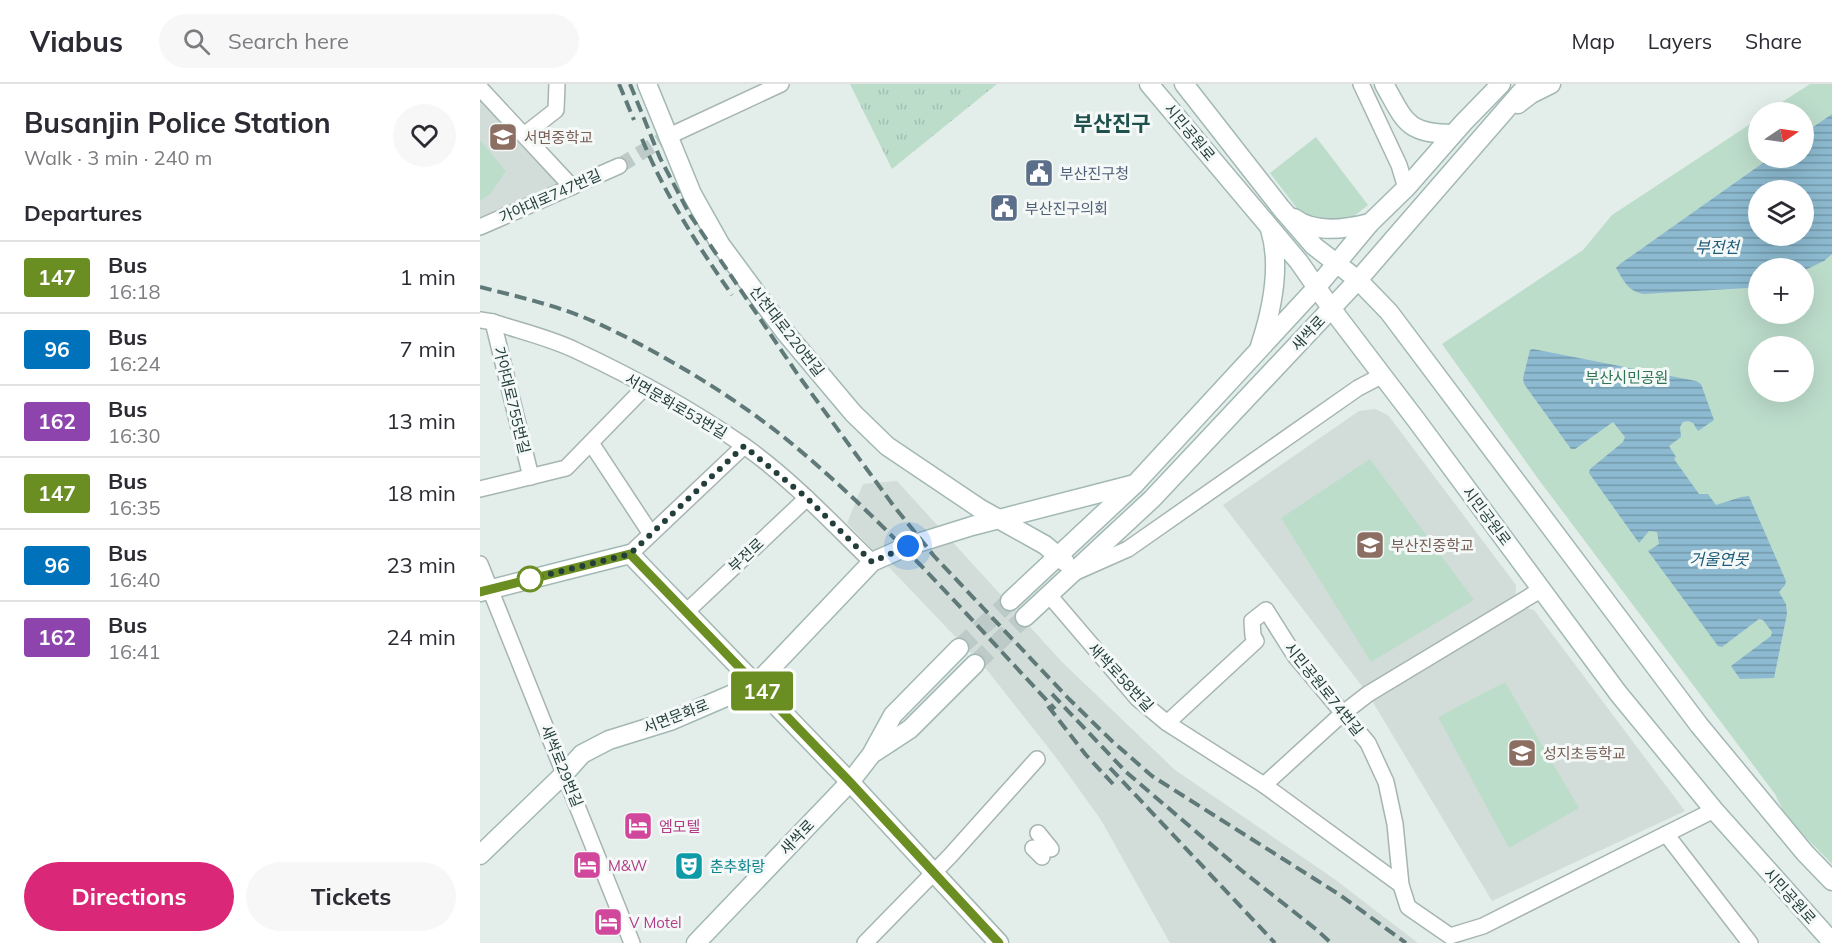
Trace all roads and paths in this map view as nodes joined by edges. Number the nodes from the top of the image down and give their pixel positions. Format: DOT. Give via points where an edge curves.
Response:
graph roads {
  1 [pos="557,84"];
  2 [pos="647,84"];
  3 [pos="781,84"];
  4 [pos="1149,84"];
  5 [pos="1184,84"];
  6 [pos="1361,84"];
  7 [pos="1384,84"];
  8 [pos="1501,84"];
  9 [pos="1528,84"];
  10 [pos="1551,84"];
  11 [pos="480,88"];
  12 [pos="1453,134"];
  13 [pos="524,135"];
  14 [pos="668,137"];
  15 [pos="1481,137"];
  16 [pos="619,166"];
  17 [pos="572,187"];
  18 [pos="1406,188"];
  19 [pos="1281,208"];
  20 [pos="1370,223"];
  21 [pos="1268,224"];
  22 [pos="480,227"];
  23 [pos="1336,263"];
  24 [pos="1358,280"];
  25 [pos="1317,288"];
  26 [pos="1331,308"];
  27 [pos="486,321"];
  28 [pos="1257,353"];
  29 [pos="1381,376"];
  30 [pos="646,386"];
  31 [pos="591,442"];
  32 [pos="744,446"];
  33 [pos="531,477"];
  34 [pos="1135,484"];
  35 [pos="480,489"];
  36 [pos="807,498"];
  37 [pos="999,520"];
  38 [pos="651,534"];
  39 [pos="630,554"];
  40 [pos="1058,556"];
  41 [pos="872,562"];
  42 [pos="480,564"];
  43 [pos="1076,572"];
  44 [pos="1542,589"];
  45 [pos="485,591"];
  46 [pos="1049,595"];
  47 [pos="1010,601"];
  48 [pos="686,612"];
  49 [pos="1025,617"];
  50 [pos="959,648"];
  51 [pos="975,664"];
  52 [pos="756,684"];
  53 [pos="1342,714"];
  54 [pos="1167,723"];
  55 [pos="871,755"];
  56 [pos="1037,759"];
  57 [pos="565,773"];
  58 [pos="850,782"];
  59 [pos="1264,785"];
  60 [pos="1714,810"];
  61 [pos="1666,834"];
  62 [pos="480,855"];
  63 [pos="933,872"];
  64 [pos="1832,881"];
  65 [pos="1401,885"];
  66 [pos="1832,942"];
  67 [pos="632,943"];
  68 [pos="696,943"];
  69 [pos="866,943"];
  70 [pos="999,943"];
  71 [pos="1749,943"];
  1 -- 13 [label="street" via="556,110"];
  2 -- 14 [label="main road, 신천대로220번길"];
  3 -- 14 [label="street"];
  4 -- 21 [label="main road, 시민공원로"];
  5 -- 19 [label="main road, 시민공원로"];
  6 -- 18 [label="street"];
  7 -- 12 [label="main road" via="1408,124 1430,134"];
  8 -- 12 [label="main road, 새싹로"];
  9 -- 15 [label="main road, 새싹로"];
  10 -- 15 [label="main road" via="1531,94"];
  11 -- 13 [label="street"];
  12 -- 18 [label="main road, 새싹로"];
  13 -- 17 [label="street"];
  14 -- 37 [label="main road, 신천대로220번길" via="692,194 720,244 785,332 853,413 887,446"];
  15 -- 24 [label="main road, 새싹로"];
  16 -- 17 [label="street, 가야대로747번길"];
  17 -- 22 [label="street, 가야대로747번길"];
  18 -- 20 [label="main road, 새싹로"];
  19 -- 20 [label="main road" via="1304,226 1331,229"];
  19 -- 23 [label="main road, 시민공원로" via="1314,246"];
  20 -- 23 [label="main road, 새싹로"];
  21 -- 25 [label="main road, 시민공원로"];
  21 -- 28 [label="main road" via="1275,246 1273,288"];
  23 -- 24 [label="main road, 시민공원로"];
  23 -- 25 [label="main road, 새싹로"];
  24 -- 26 [label="main road, 새싹로"];
  24 -- 64 [label="main road, 시민공원로" via="1389,312 1699,725"];
  25 -- 26 [label="main road, 시민공원로"];
  25 -- 28 [label="main road, 새싹로"];
  26 -- 29 [label="main road, 시민공원로"];
  26 -- 43 [label="main road, 새싹로" via="1152,499"];
  27 -- 30 [label="street, 서면문화로53번길" via="574,349"];
  27 -- 33 [label="street, 가야대로755번길"];
  28 -- 34 [label="main road, 새싹로"];
  29 -- 43 [label="street, 새싹로" via="1358,388 1128,549"];
  29 -- 44 [label="main road, 시민공원로"];
  30 -- 31 [label="street"];
  30 -- 32 [label="street, 서면문화로53번길"];
  31 -- 33 [label="street" via="566,468"];
  31 -- 38 [label="street"];
  32 -- 36 [label="street, 서면문화로53번길"];
  32 -- 38 [label="street"];
  33 -- 35 [label="street"];
  34 -- 37 [label="main road, 서면문화로"];
  34 -- 40 [label="main road, 새싹로"];
  36 -- 41 [label="street, 서면문화로53번길"];
  36 -- 48 [label="street, 부전로"];
  37 -- 40 [label="main road"];
  37 -- 41 [label="main road, 서면문화로" via="908,546"];
  38 -- 39 [label="street"];
  39 -- 45 [label="main road"];
  39 -- 48 [label="main road"];
  40 -- 43 [label="main road"];
  40 -- 47 [label="main road, 새싹로"];
  41 -- 52 [label="main road, 서면문화로"];
  42 -- 45 [label="street, 새싹로29번길"];
  43 -- 46 [label="main road, 새싹로"];
  44 -- 53 [label="street" via="1368,694"];
  44 -- 60 [label="main road, 시민공원로" via="1618,693"];
  45 -- 57 [label="street, 새싹로29번길"];
  46 -- 49 [label="main road, 새싹로"];
  46 -- 54 [label="street, 새싹로58번길" via="1137,698"];
  48 -- 52 [label="main road"];
  50 -- 55 [label="main road, 새싹로" via="893,715"];
  51 -- 55 [label="main road, 새싹로" via="910,729"];
  52 -- 57 [label="main road, 서면문화로" via="670,721 609,740 582,754"];
  52 -- 58 [label="main road"];
  53 -- 54 [label="street, 시민공원로74번길" via="1295,656 1266,610 1252,621 1256,641"];
  53 -- 59 [label="street"];
  53 -- 65 [label="street, 시민공원로74번길" via="1368,743 1386,782"];
  54 -- 59 [label="street, 새싹로58번길"];
  55 -- 58 [label="main road, 새싹로"];
  56 -- 63 [label="street"];
  57 -- 62 [label="main road, 서면문화로"];
  57 -- 67 [label="street, 새싹로29번길"];
  58 -- 63 [label="main road"];
  58 -- 68 [label="main road, 새싹로"];
  59 -- 65 [label="street, 새싹로58번길"];
  60 -- 61 [label="street, 시민공원로74번길"];
  60 -- 66 [label="main road, 시민공원로"];
  61 -- 65 [label="street, 시민공원로74번길" via="1483,926 1450,936 1408,907"];
  61 -- 71 [label="street"];
  63 -- 69 [label="street"];
  63 -- 70 [label="main road"];
}
